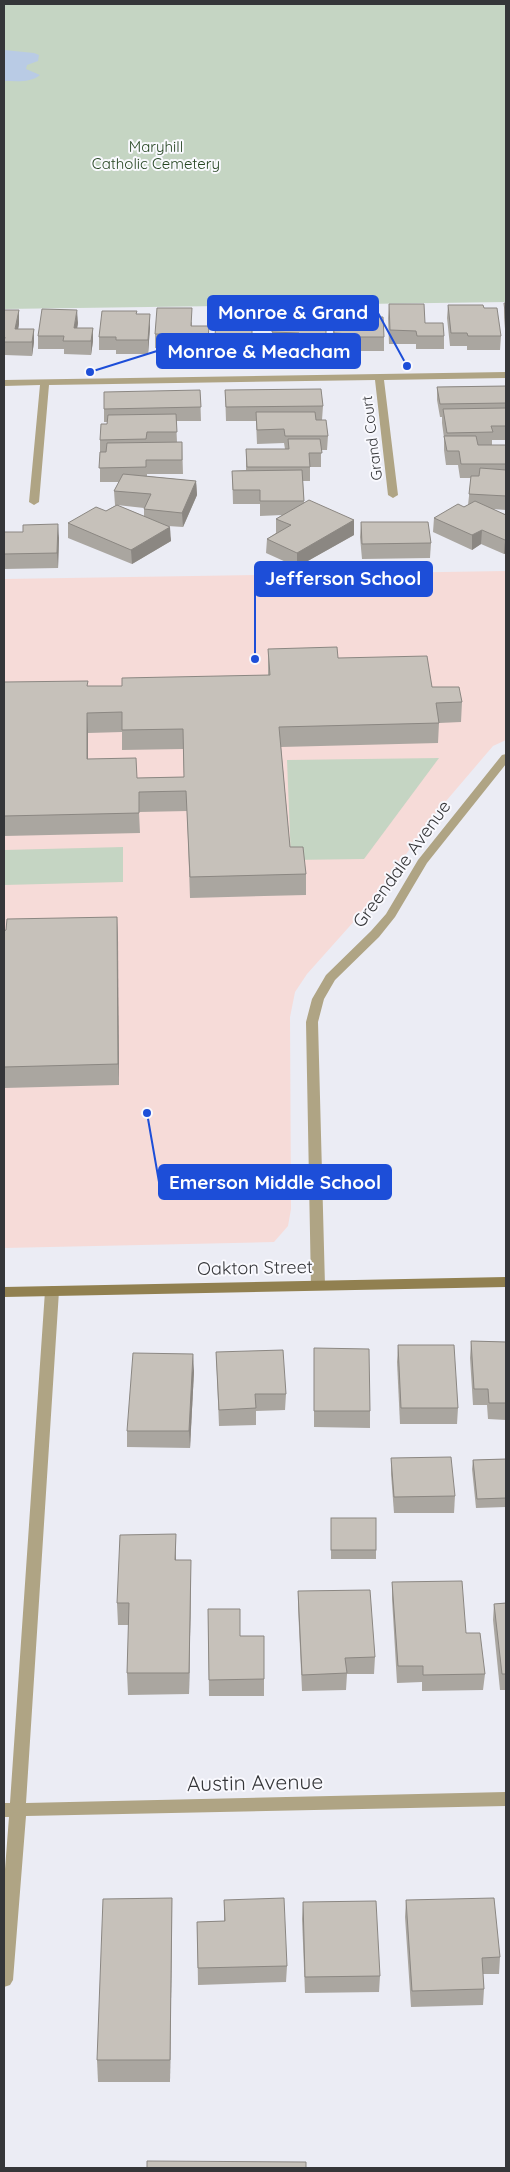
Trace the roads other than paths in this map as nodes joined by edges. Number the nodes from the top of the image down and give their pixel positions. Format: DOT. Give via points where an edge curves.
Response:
graph roads {
  1 [pos="506,376"];
  2 [pos="379,377"];
  3 [pos="45,382"];
  4 [pos="4,383"];
  5 [pos="393,495"];
  6 [pos="34,502"];
  7 [pos="506,757"];
  8 [pos="506,1282"];
  9 [pos="318,1286"];
  10 [pos="52,1291"];
  11 [pos="4,1292"];
  12 [pos="506,1799"];
  13 [pos="11,1810"];
  14 [pos="4,1980"];
  1 -- 2 [label="street"];
  2 -- 3 [label="street"];
  2 -- 5 [label="street, Grand Court"];
  3 -- 4 [label="street"];
  3 -- 6 [label="street"];
  7 -- 9 [label="street, Greendale Avenue" via="422,862 392,915 330,978 318,999 312,1022"];
  8 -- 9 [label="main road, Oakton Street"];
  9 -- 10 [label="main road, Oakton Street"];
  10 -- 11 [label="main road, Oakton Street"];
  10 -- 13 [label="street"];
  12 -- 13 [label="street, Austin Avenue"];
  13 -- 14 [label="street"];
}
